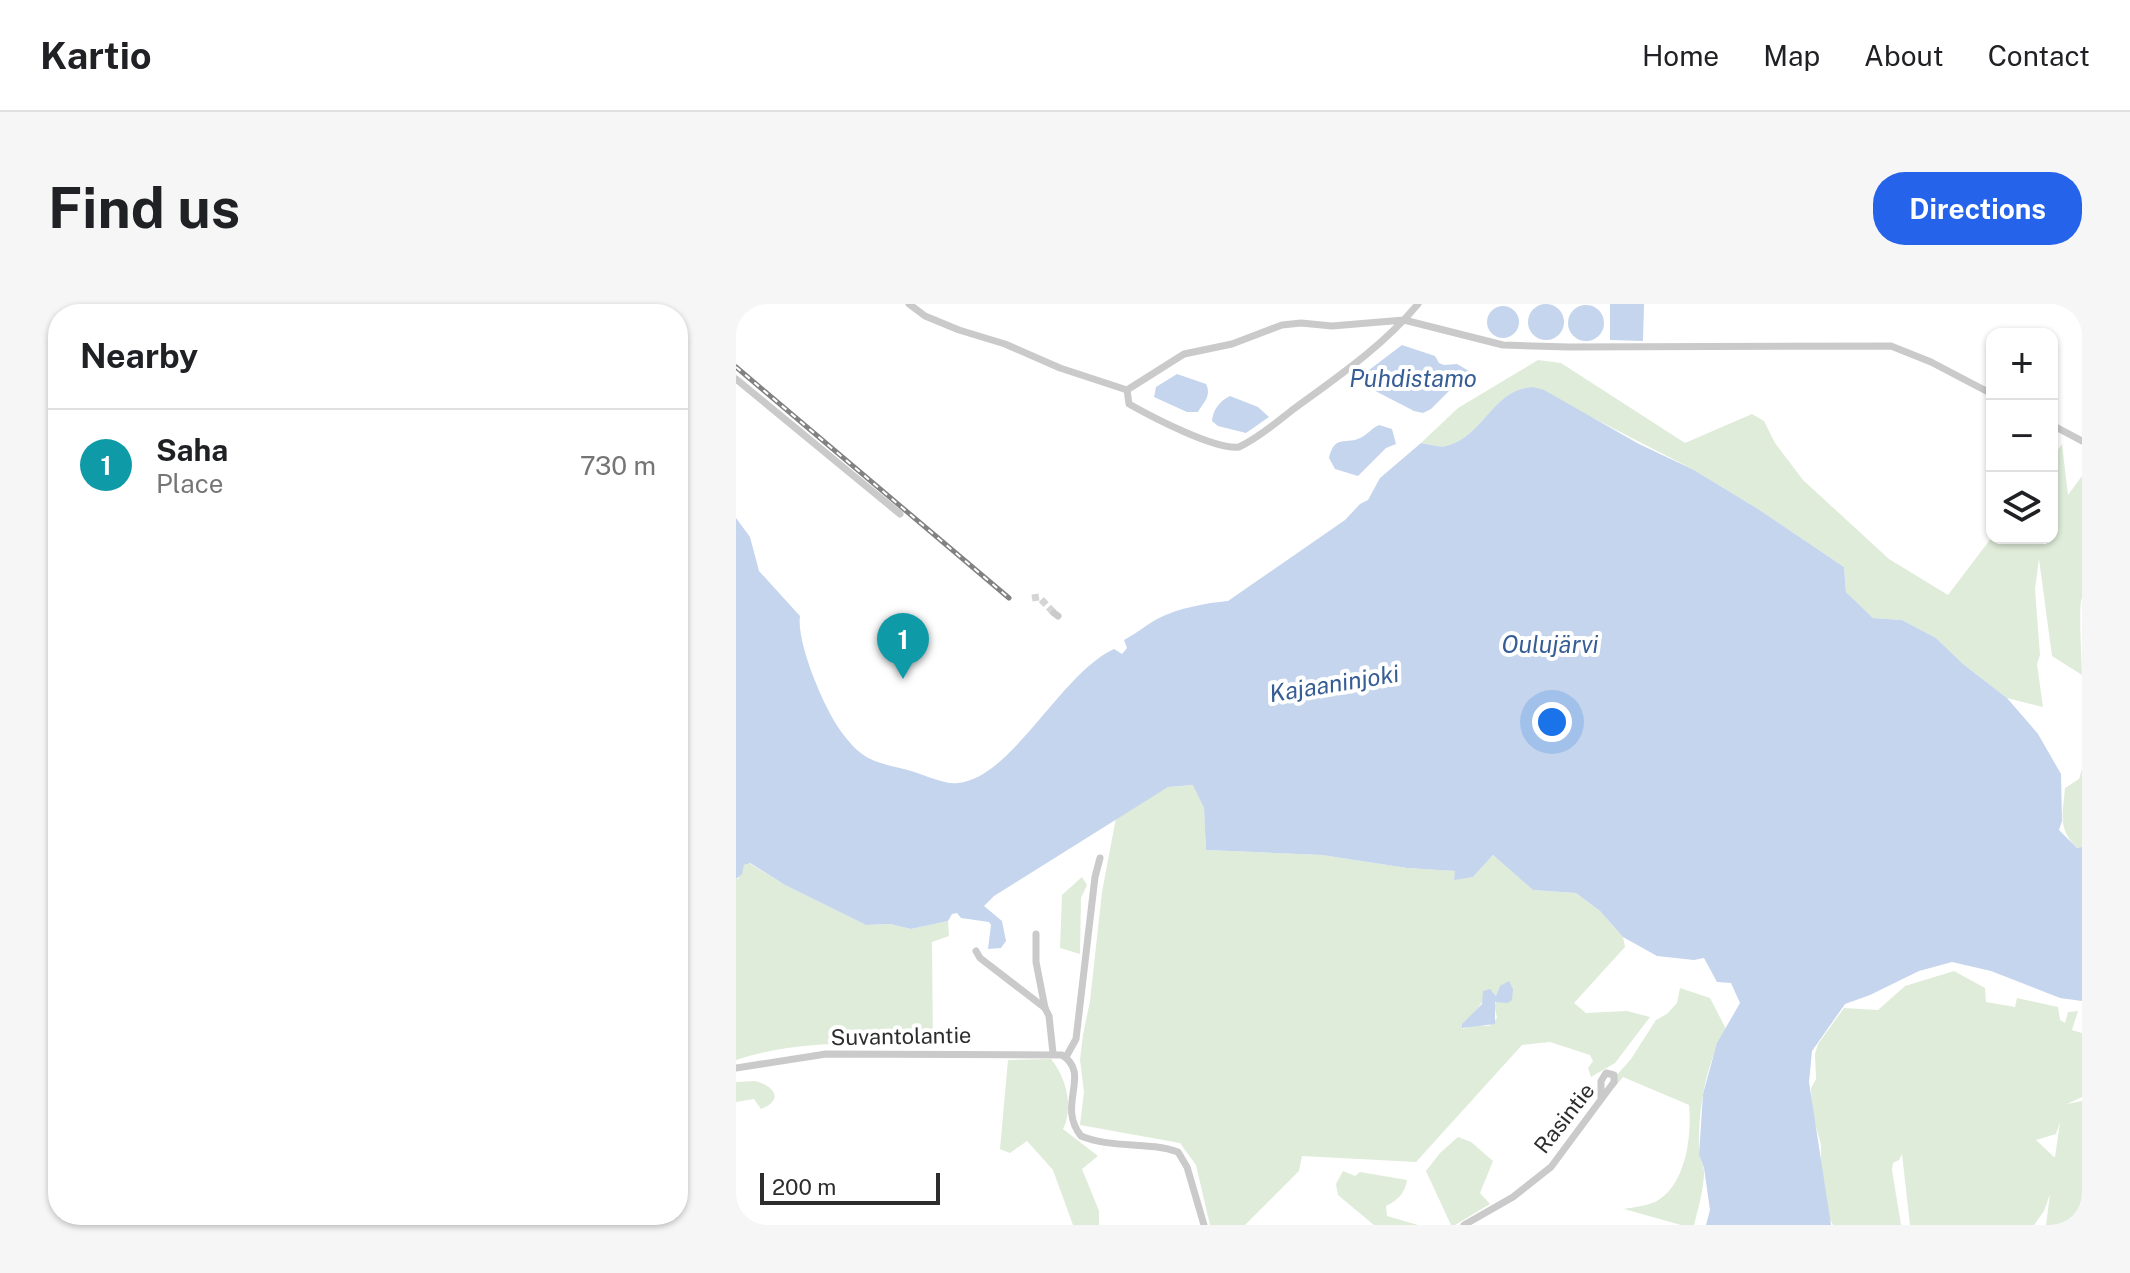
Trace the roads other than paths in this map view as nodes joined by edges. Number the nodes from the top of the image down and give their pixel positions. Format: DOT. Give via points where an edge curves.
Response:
graph roads {
  1 [pos="909,304"];
  2 [pos="1418,304"];
  3 [pos="1404,320"];
  4 [pos="736,379"];
  5 [pos="1127,390"];
  6 [pos="1986,391"];
  7 [pos="2058,428"];
  8 [pos="2082,441"];
  9 [pos="900,514"];
  10 [pos="1100,858"];
  11 [pos="1036,934"];
  12 [pos="976,951"];
  13 [pos="1045,1008"];
  14 [pos="1053,1053"];
  15 [pos="1066,1057"];
  16 [pos="736,1068"];
  17 [pos="1601,1098"];
  18 [pos="1204,1225"];
  19 [pos="1464,1225"];
  1 -- 5 [label="street" via="959,330"];
  2 -- 3 [label="street"];
  3 -- 5 [label="street" via="1282,325 1232,344 1184,354"];
  3 -- 5 [label="street" via="1361,361 1239,447 1160,421 1129,404"];
  3 -- 6 [label="street" via="1503,345 1891,346"];
  4 -- 9 [label="street"];
  7 -- 8 [label="street"];
  10 -- 15 [label="street" via="1076,1039"];
  11 -- 13 [label="street"];
  12 -- 13 [label="street"];
  13 -- 14 [label="street"];
  14 -- 15 [label="street, Suvantolantie"];
  14 -- 16 [label="street, Suvantolantie" via="826,1054"];
  15 -- 18 [label="street" via="1076,1071 1071,1119 1081,1136 1178,1152"];
  17 -- 17 [label="street, Rasintie" via="1612,1086 1614,1075 1606,1073 1601,1081"];
  17 -- 19 [label="street, Rasintie" via="1551,1167"];
}
